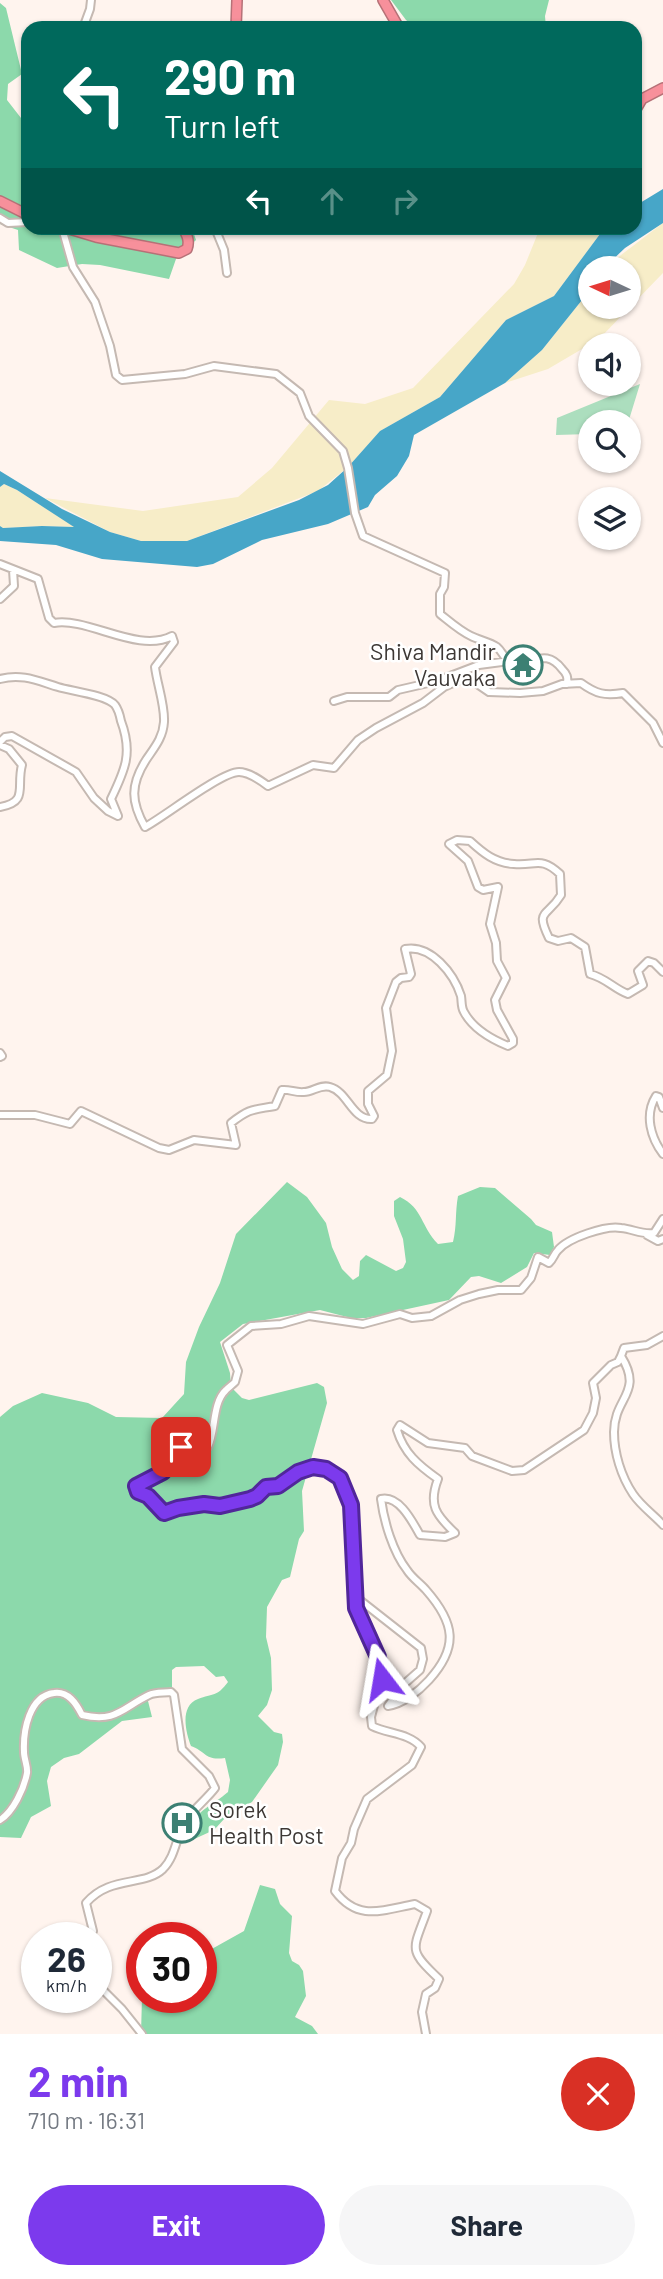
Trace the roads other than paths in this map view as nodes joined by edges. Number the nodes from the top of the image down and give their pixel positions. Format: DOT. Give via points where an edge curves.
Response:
graph roads {
  1 [pos="91,0"];
  2 [pos="237,0"];
  3 [pos="383,0"];
  4 [pos="86,21"];
  5 [pos="236,21"];
  6 [pos="395,21"];
  7 [pos="663,88"];
  8 [pos="642,99"];
  9 [pos="0,201"];
  10 [pos="21,212"];
  11 [pos="0,218"];
  12 [pos="21,222"];
  13 [pos="66,235"];
  14 [pos="89,235"];
  15 [pos="187,235"];
  16 [pos="218,235"];
  17 [pos="227,273"];
  18 [pos="0,564"];
  19 [pos="13,570"];
  20 [pos="0,599"];
  21 [pos="511,661"];
  22 [pos="0,679"];
  23 [pos="567,684"];
  24 [pos="334,701"];
  25 [pos="663,743"];
  26 [pos="0,744"];
  27 [pos="0,807"];
  28 [pos="663,972"];
  29 [pos="663,1108"];
  30 [pos="0,1115"];
  31 [pos="663,1154"];
  32 [pos="663,1219"];
  33 [pos="646,1234"];
  34 [pos="663,1239"];
  35 [pos="663,1336"];
  36 [pos="621,1356"];
  37 [pos="663,1525"];
  38 [pos="354,1596"];
  39 [pos="0,1821"];
  40 [pos="91,1922"];
  41 [pos="112,1999"];
  42 [pos="142,2034"];
  43 [pos="426,2034"];
  1 -- 4 [label="street"];
  2 -- 5 [label="highway"];
  3 -- 6 [label="highway"];
  7 -- 8 [label="highway"];
  9 -- 10 [label="highway"];
  11 -- 12 [label="street"];
  13 -- 21 [label="street" via="74,267 95,302 116,374 122,380 185,374 214,366 276,374 300,393 309,416 343,451 363,536 445,573 440,614 468,635 498,647"];
  14 -- 15 [label="highway" via="179,253 187,249"];
  16 -- 17 [label="street"];
  18 -- 19 [label="street"];
  19 -- 20 [label="street" via="15,586"];
  19 -- 23 [label="street" via="38,579 54,623 68,620 111,635 144,639 163,641 172,636 174,642 155,667 165,721 135,785 135,809 145,827 237,772 268,786 313,765 334,768 358,740 467,677 489,692 520,694"];
  21 -- 23 [label="street" via="551,659 568,677"];
  21 -- 24 [label="street" via="479,665 398,690 389,697"];
  22 -- 26 [label="street" via="34,678 116,705 128,755 111,799 118,816 94,798 76,772 12,736"];
  23 -- 25 [label="street" via="581,683 595,694 623,693 653,723"];
  26 -- 27 [label="street" via="22,765 18,800"];
  28 -- 30 [label="street" via="654,963 644,963 638,971 643,985 628,994 590,974 585,947 572,938 549,938 541,921 561,895 560,874 541,862 497,860 470,841 457,840 449,844 468,861 478,887 498,887 490,924 497,961 506,978 495,1000 513,1043 508,1046 496,1041 472,1023 452,977 438,960 410,948 405,949 411,974 396,982 386,1008 392,1051 387,1075 368,1091 372,1119 363,1119 331,1087 304,1093 285,1089 275,1106 257,1107 231,1124 236,1145 194,1140 169,1150 81,1111 70,1124 35,1115"];
  29 -- 31 [label="street" via="656,1096 650,1131"];
  32 -- 33 [label="street" via="654,1233"];
  33 -- 34 [label="street"];
  33 -- 38 [label="street" via="615,1227 592,1231 564,1244 549,1263 538,1257 521,1290 479,1294 431,1316 400,1314 363,1324 309,1316 251,1326 227,1345 238,1371 218,1404 208,1447 181,1447 163,1472 136,1486 138,1492 169,1513 204,1504 232,1504 278,1486 298,1472 326,1469 340,1478 351,1505"];
  35 -- 36 [label="street" via="647,1345 624,1348"];
  36 -- 37 [label="street" via="631,1380 614,1431 617,1458 634,1496"];
  36 -- 38 [label="street" via="593,1383 596,1398 584,1430 524,1470 512,1471 472,1456 465,1448 428,1443 400,1425 401,1444 438,1479 432,1493 434,1507 455,1533 420,1535 396,1502 381,1499 399,1557 439,1609 451,1637 447,1657 435,1672 395,1705 388,1706 420,1670 421,1648"];
  38 -- 43 [label="street" via="382,1679 370,1717 372,1726 415,1740 421,1747 412,1765 367,1799 342,1858 335,1891 342,1901 370,1913 415,1903 427,1911 417,1937 417,1956 439,1979 435,1989 426,1994 422,2012"];
  39 -- 40 [label="street" via="18,1798 27,1772 24,1736 35,1704 51,1693 65,1693 82,1715 92,1717 124,1712 150,1694 174,1695 182,1749 215,1788 183,1823 163,1869 117,1883 91,1897 86,1903"];
  41 -- 42 [label="street"];
}
